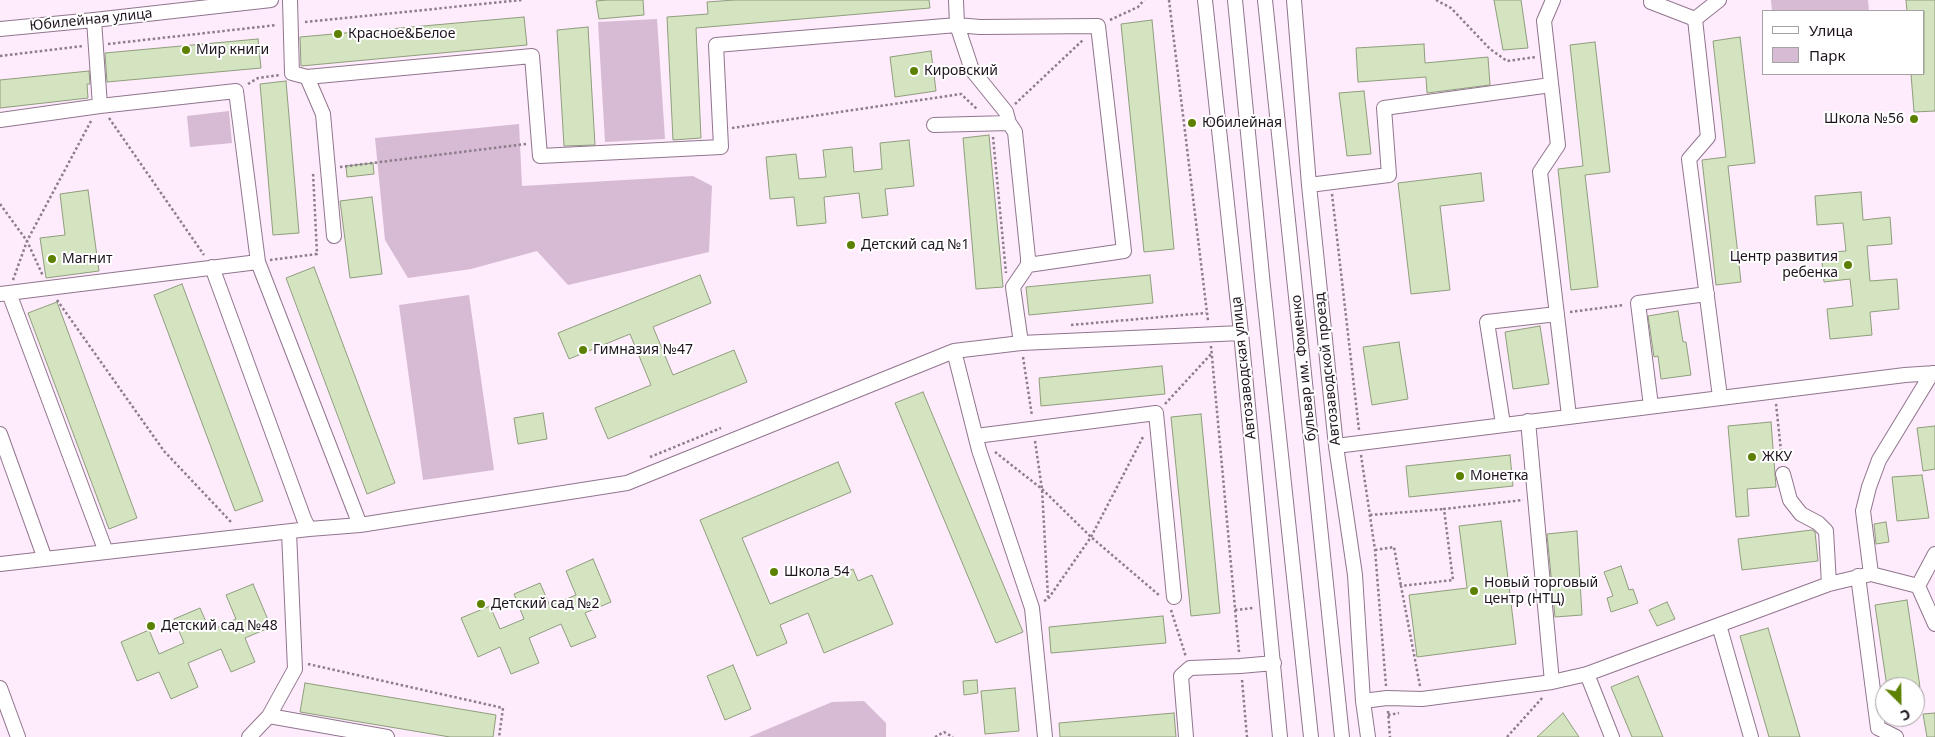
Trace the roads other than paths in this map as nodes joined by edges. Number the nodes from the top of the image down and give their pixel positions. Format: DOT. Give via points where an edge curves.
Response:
graph roads {
  1 [pos="270,0"];
  2 [pos="290,0"];
  3 [pos="956,0"];
  4 [pos="1205,0"];
  5 [pos="1235,0"];
  6 [pos="1265,0"];
  7 [pos="1294,0"];
  8 [pos="1553,0"];
  9 [pos="1651,0"];
  10 [pos="1719,0"];
  11 [pos="1695,19"];
  12 [pos="94,20"];
  13 [pos="957,25"];
  14 [pos="0,29"];
  15 [pos="307,77"];
  16 [pos="1551,85"];
  17 [pos="100,106"];
  18 [pos="1008,118"];
  19 [pos="0,120"];
  20 [pos="934,125"];
  21 [pos="1309,185"];
  22 [pos="334,236"];
  23 [pos="258,262"];
  24 [pos="1028,265"];
  25 [pos="212,268"];
  26 [pos="5,294"];
  27 [pos="1707,294"];
  28 [pos="1557,314"];
  29 [pos="1241,333"];
  30 [pos="1021,343"];
  31 [pos="954,351"];
  32 [pos="1933,373"];
  33 [pos="1720,397"];
  34 [pos="1651,406"];
  35 [pos="1569,416"];
  36 [pos="1528,421"];
  37 [pos="1503,424"];
  38 [pos="0,434"];
  39 [pos="976,436"];
  40 [pos="1336,446"];
  41 [pos="1783,474"];
  42 [pos="360,525"];
  43 [pos="309,529"];
  44 [pos="289,532"];
  45 [pos="106,552"];
  46 [pos="1935,554"];
  47 [pos="45,560"];
  48 [pos="0,564"];
  49 [pos="1864,575"];
  50 [pos="1829,584"];
  51 [pos="1918,586"];
  52 [pos="1169,600"];
  53 [pos="1935,624"];
  54 [pos="1719,625"];
  55 [pos="1274,663"];
  56 [pos="1587,674"];
  57 [pos="1552,682"];
  58 [pos="0,688"];
  59 [pos="1363,701"];
  60 [pos="269,716"];
  61 [pos="18,737"];
  62 [pos="249,737"];
  63 [pos="387,737"];
  64 [pos="1045,737"];
  65 [pos="1186,737"];
  66 [pos="1280,737"];
  67 [pos="1311,737"];
  68 [pos="1342,737"];
  69 [pos="1368,737"];
  70 [pos="1612,737"];
  71 [pos="1751,737"];
  72 [pos="1896,737"];
  1 -- 12 [label="street, Юбилейная улица"];
  2 -- 15 [label="street" via="292,73"];
  3 -- 13 [label="street"];
  4 -- 29 [label="street, Автозаводская улица"];
  5 -- 67 [label="street"];
  6 -- 68 [label="street, бульвар им. Фоменко"];
  7 -- 21 [label="street, Автозаводской проезд"];
  8 -- 16 [label="street" via="1544,21"];
  9 -- 11 [label="street"];
  10 -- 11 [label="street"];
  11 -- 27 [label="street" via="1708,137 1689,159"];
  12 -- 14 [label="street, Юбилейная улица"];
  12 -- 17 [label="street"];
  13 -- 15 [label="street" via="716,45 721,147 540,156 532,56"];
  13 -- 18 [label="street" via="972,70"];
  13 -- 24 [label="street" via="1098,26 1124,251"];
  15 -- 22 [label="street" via="324,114"];
  16 -- 21 [label="street" via="1384,108 1389,175"];
  16 -- 28 [label="street" via="1558,145 1540,172"];
  17 -- 19 [label="street"];
  17 -- 23 [label="street" via="236,91"];
  18 -- 20 [label="street" via="992,124"];
  18 -- 24 [label="street" via="1015,132"];
  21 -- 40 [label="street, Автозаводской проезд"];
  23 -- 25 [label="street"];
  23 -- 42 [label="street"];
  24 -- 30 [label="street" via="1013,287"];
  25 -- 26 [label="street"];
  25 -- 43 [label="street"];
  26 -- 45 [label="street"];
  27 -- 33 [label="street"];
  27 -- 34 [label="street" via="1638,303"];
  28 -- 35 [label="street"];
  28 -- 37 [label="street" via="1487,322"];
  29 -- 30 [label="street"];
  29 -- 55 [label="street, Автозаводская улица"];
  30 -- 31 [label="street"];
  31 -- 39 [label="street"];
  31 -- 42 [label="street" via="627,483"];
  32 -- 33 [label="street"];
  32 -- 49 [label="street" via="1879,460 1869,487 1864,511"];
  33 -- 34 [label="street"];
  34 -- 35 [label="street"];
  35 -- 36 [label="street"];
  36 -- 37 [label="street"];
  36 -- 57 [label="street"];
  37 -- 40 [label="street"];
  38 -- 47 [label="street"];
  39 -- 52 [label="street" via="1156,413"];
  39 -- 64 [label="street" via="1032,608"];
  40 -- 59 [label="street, Автозаводской проезд" via="1354,576"];
  41 -- 50 [label="street" via="1790,500 1801,514 1826,531"];
  42 -- 43 [label="street"];
  43 -- 44 [label="street"];
  44 -- 45 [label="street"];
  44 -- 60 [label="street" via="295,669"];
  45 -- 47 [label="street"];
  46 -- 51 [label="street"];
  47 -- 48 [label="street"];
  49 -- 50 [label="street"];
  49 -- 51 [label="street"];
  49 -- 72 [label="street" via="1878,728"];
  50 -- 54 [label="street"];
  51 -- 53 [label="street"];
  54 -- 56 [label="street"];
  54 -- 71 [label="street"];
  55 -- 65 [label="street" via="1190,668 1181,676"];
  55 -- 66 [label="street, Автозаводская улица"];
  56 -- 57 [label="street"];
  56 -- 70 [label="street"];
  57 -- 59 [label="street" via="1422,699"];
  58 -- 61 [label="street"];
  59 -- 69 [label="street, Автозаводской проезд"];
  60 -- 62 [label="street"];
  60 -- 63 [label="street"];
}
